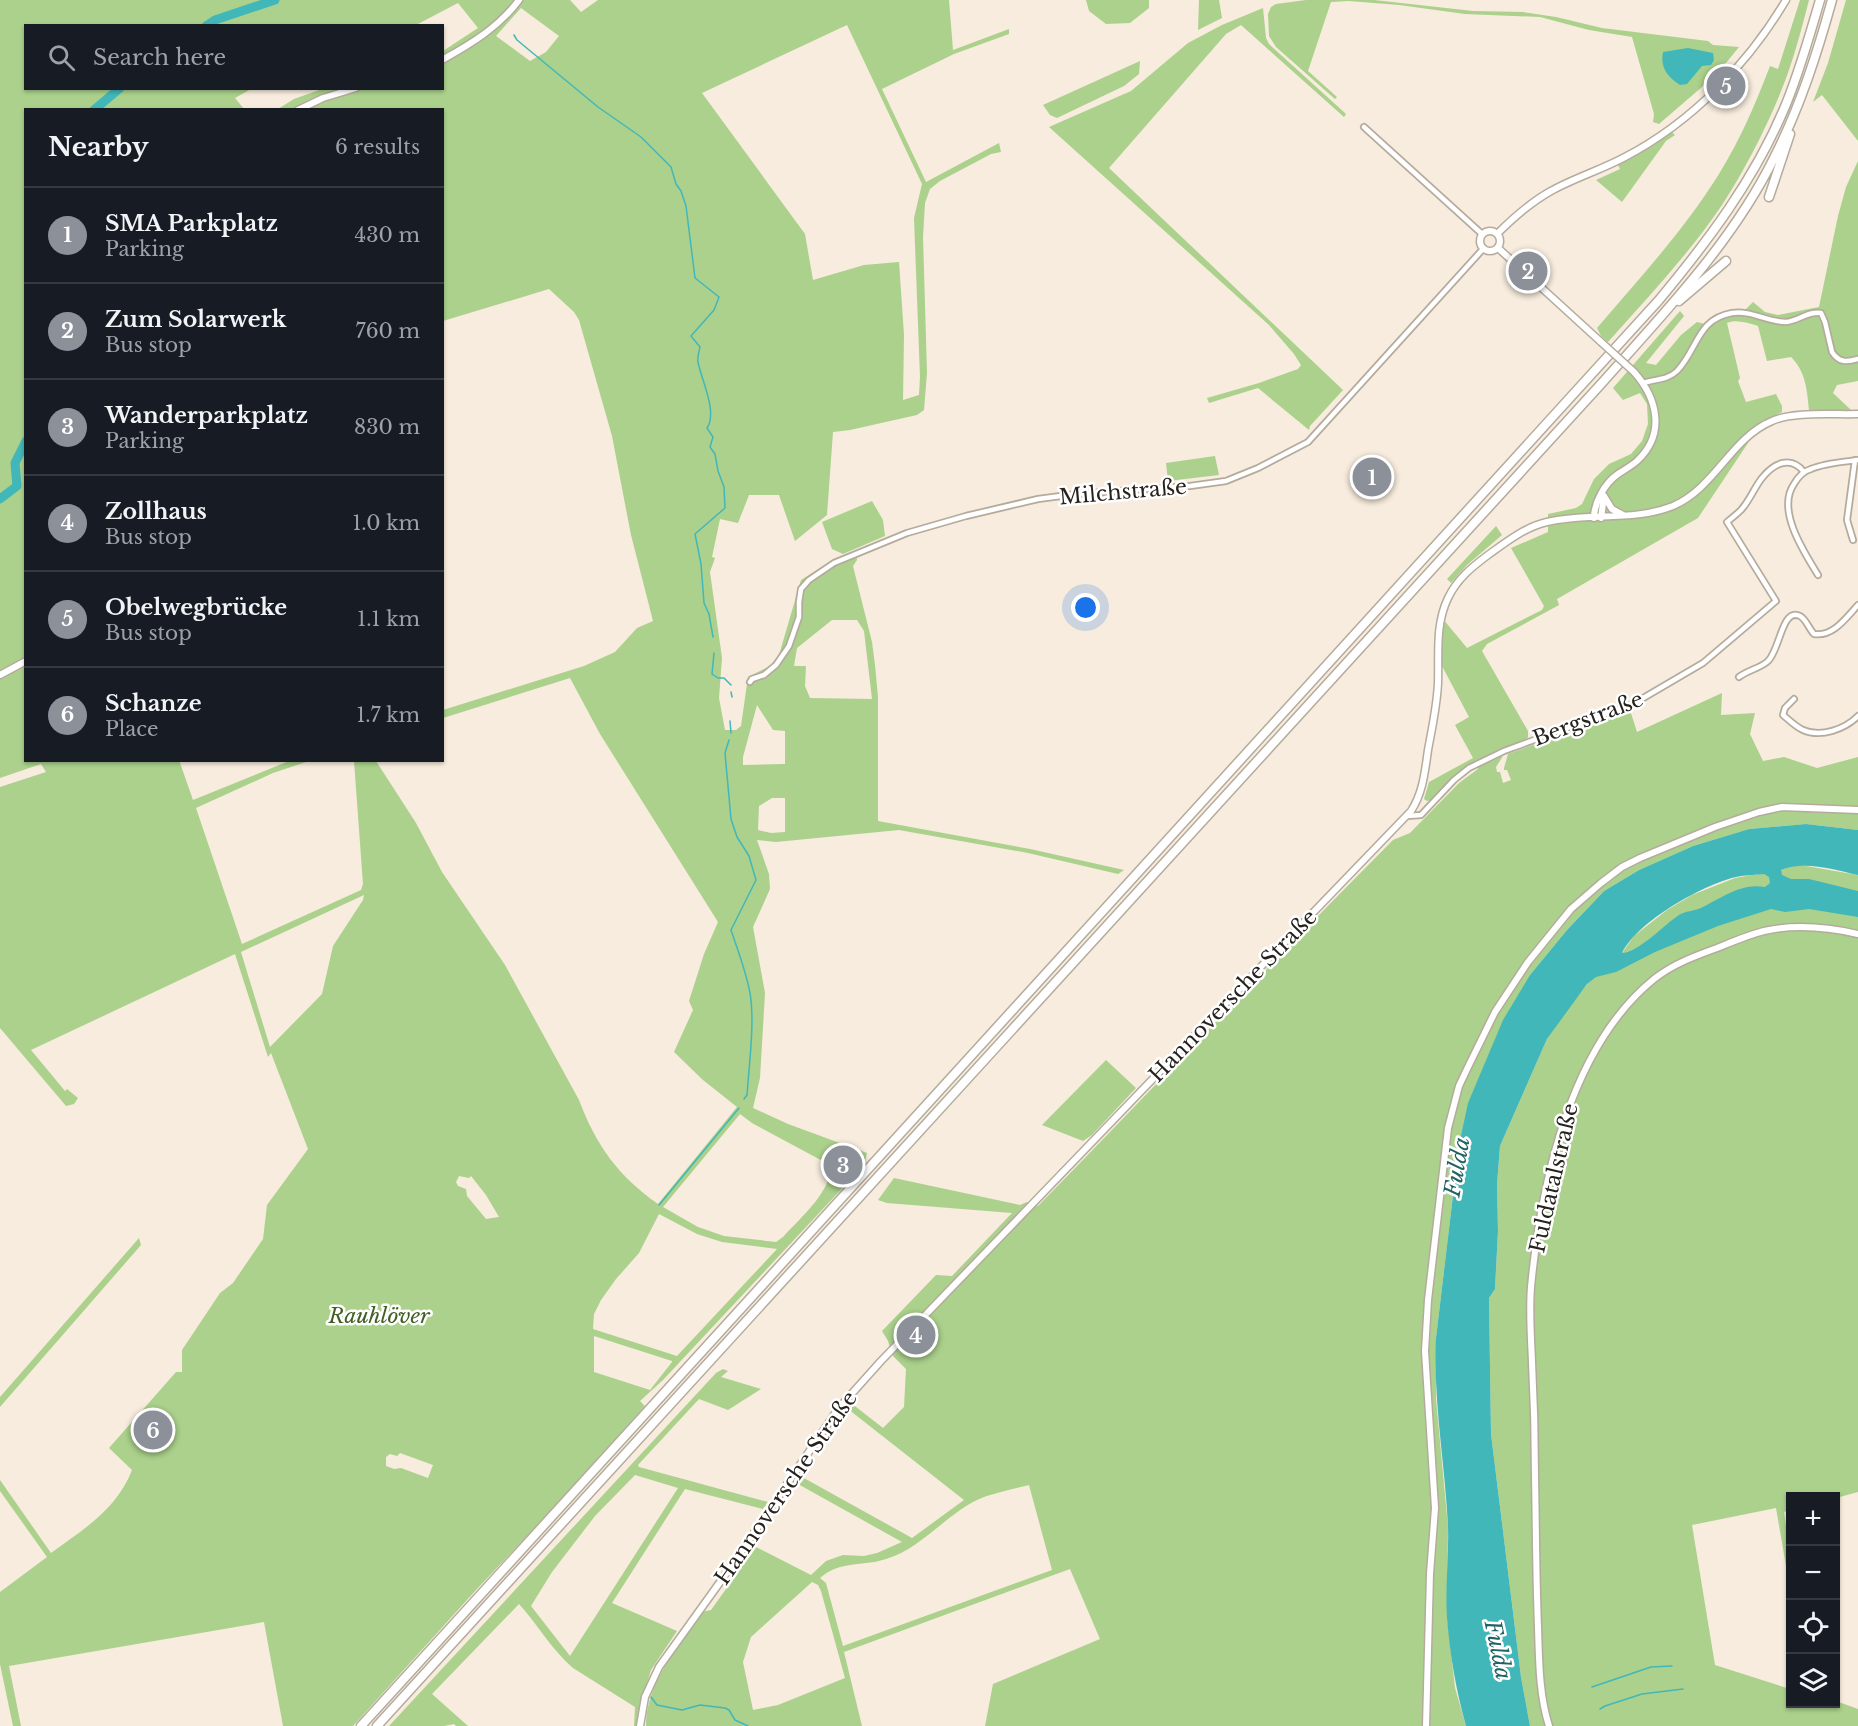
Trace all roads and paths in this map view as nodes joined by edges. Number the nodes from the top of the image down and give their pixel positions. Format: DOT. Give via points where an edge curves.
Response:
graph roads {
  1 [pos="519,0"];
  2 [pos="1786,0"];
  3 [pos="1820,0"];
  4 [pos="1832,0"];
  5 [pos="444,59"];
  6 [pos="349,90"];
  7 [pos="302,108"];
  8 [pos="1795,114"];
  9 [pos="1364,127"];
  10 [pos="1769,197"];
  11 [pos="1482,234"];
  12 [pos="1497,234"];
  13 [pos="1498,248"];
  14 [pos="1483,249"];
  15 [pos="1726,261"];
  16 [pos="1669,308"];
  17 [pos="1858,359"];
  18 [pos="1643,383"];
  19 [pos="1858,414"];
  20 [pos="1856,460"];
  21 [pos="1804,472"];
  22 [pos="1604,493"];
  23 [pos="1630,515"];
  24 [pos="1598,518"];
  25 [pos="1853,540"];
  26 [pos="1818,575"];
  27 [pos="1858,605"];
  28 [pos="24,662"];
  29 [pos="0,675"];
  30 [pos="1739,677"];
  31 [pos="750,682"];
  32 [pos="1794,699"];
  33 [pos="1858,716"];
  34 [pos="1858,810"];
  35 [pos="1407,816"];
  36 [pos="1858,934"];
  37 [pos="361,1726"];
  38 [pos="377,1726"];
  39 [pos="640,1726"];
  40 [pos="1426,1726"];
  41 [pos="1549,1726"];
  1 -- 5 [label="main road" via="476,41"];
  2 -- 12 [label="main road" via="1761,38 1684,118 1631,154 1551,191"];
  3 -- 37 [label="highway" via="1796,78 1763,153 1723,219 1659,300"];
  4 -- 8 [label="highway"];
  6 -- 7 [label="main road"];
  8 -- 10 [label="highway"];
  8 -- 16 [label="highway" via="1733,227"];
  9 -- 11 [label="street"];
  11 -- 12 [label="main road"];
  11 -- 14 [label="main road"];
  12 -- 13 [label="main road"];
  13 -- 14 [label="main road" via="1491,252"];
  13 -- 18 [label="main road, bridge"];
  14 -- 31 [label="street, Milchstraße" via="1308,442 1226,481 1038,499 907,533 834,563 801,589 799,617 789,646 776,665"];
  15 -- 16 [label="highway"];
  16 -- 38 [label="highway"];
  17 -- 18 [label="street" via="1846,362 1834,356 1821,313 1777,322 1743,312 1718,316 1700,334 1677,371 1664,379"];
  18 -- 22 [label="main road" via="1654,409 1652,437 1642,456 1614,477"];
  19 -- 23 [label="main road, Hannoversche Straße" via="1794,416 1771,421 1754,432 1689,498 1656,511"];
  20 -- 21 [label="street"];
  20 -- 25 [label="street" via="1847,520"];
  21 -- 26 [label="street" via="1790,490 1789,514 1793,530"];
  21 -- 35 [label="street, Bergstraße" via="1791,462 1773,468 1762,477 1741,511 1727,522 1776,602 1703,663 1659,690 1622,709 1483,761 1454,780 1421,815"];
  22 -- 23 [label="main road" via="1609,506"];
  22 -- 24 [label="main road" via="1596,503"];
  23 -- 24 [label="main road, Hannoversche Straße"];
  24 -- 35 [label="main road, Hannoversche Straße" via="1553,521 1525,530 1472,567 1452,592 1439,628 1437,699 1422,786"];
  27 -- 30 [label="street" via="1835,629 1821,635 1814,634 1802,617 1790,615 1768,662"];
  28 -- 29 [label="main road"];
  32 -- 33 [label="street" via="1783,715 1802,730 1821,734"];
  34 -- 40 [label="main road" via="1782,807 1759,812 1622,867 1571,909 1528,962 1495,1012 1459,1086 1449,1128 1425,1351 1435,1508"];
  35 -- 39 [label="main road, Hannoversche Straße" via="844,1401 659,1667 645,1697"];
  36 -- 41 [label="main road, Fuldatalstraße" via="1814,927 1763,931 1673,966 1626,1004 1595,1049 1572,1096 1538,1228 1531,1288 1539,1656"];
}
